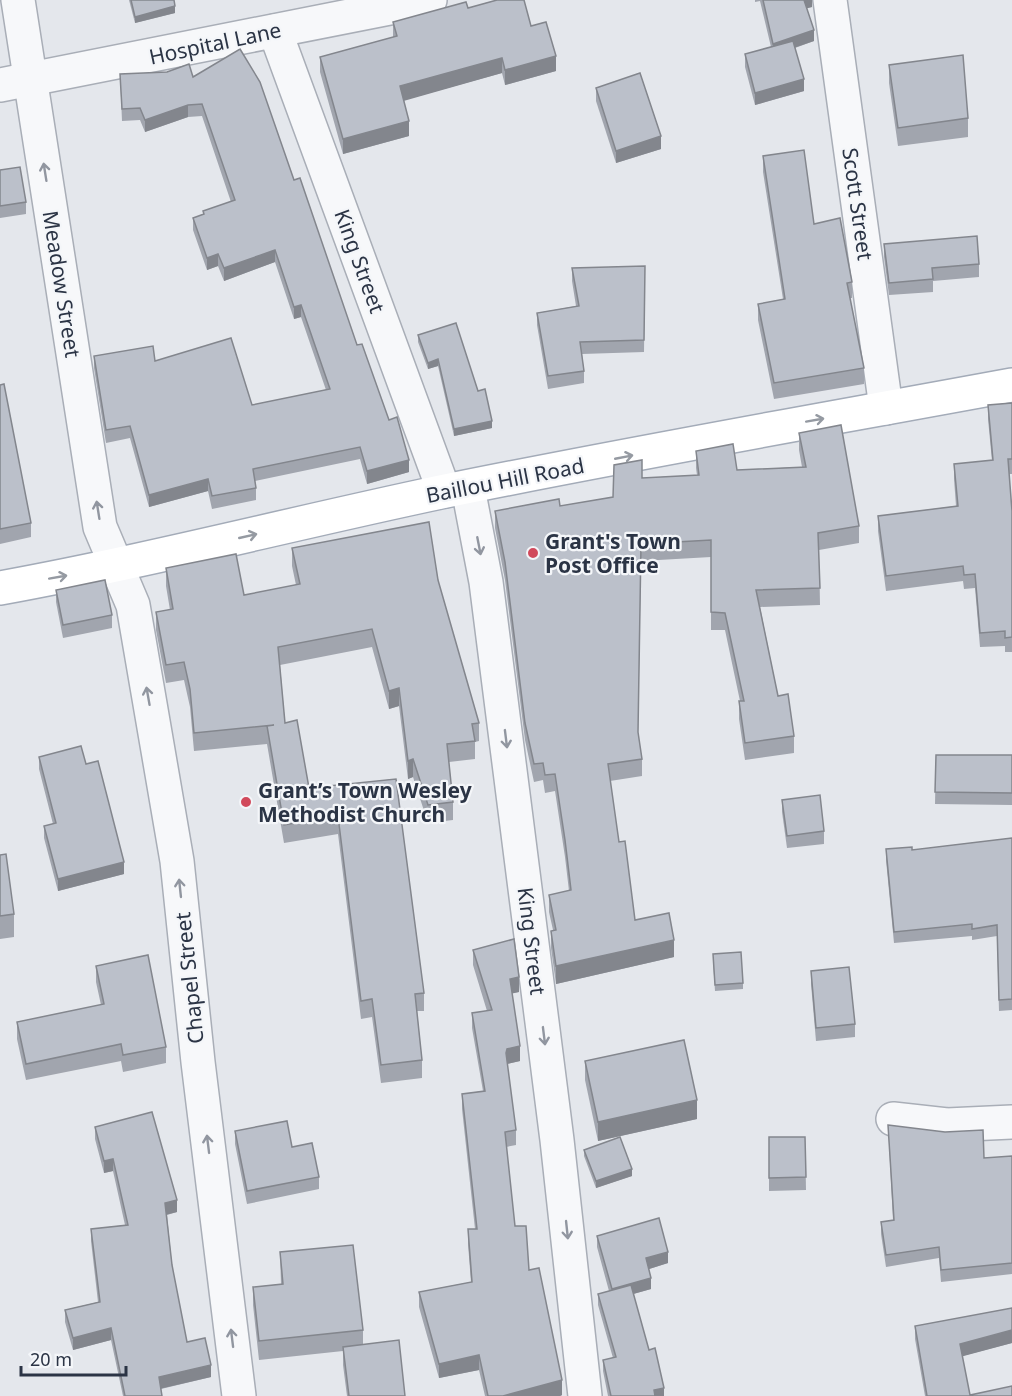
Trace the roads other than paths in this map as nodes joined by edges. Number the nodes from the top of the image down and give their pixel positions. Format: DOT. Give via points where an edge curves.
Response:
graph roads {
  1 [pos="18,0"];
  2 [pos="430,0"];
  3 [pos="830,0"];
  4 [pos="275,31"];
  5 [pos="15,83"];
  6 [pos="1012,385"];
  7 [pos="886,408"];
  8 [pos="456,490"];
  9 [pos="117,565"];
  10 [pos="0,588"];
  11 [pos="893,1119"];
  12 [pos="1012,1122"];
  13 [pos="240,1396"];
  14 [pos="585,1396"];
  1 -- 5 [label="street, Meadow Street"];
  2 -- 4 [label="street, Hospital Lane"];
  3 -- 7 [label="street, Scott Street"];
  4 -- 5 [label="street, Hospital Lane"];
  4 -- 8 [label="street, King Street"];
  9 -- 5 [label="street, Meadow Street, one-way" via="100,527"];
  6 -- 7 [label="main road, Baillou Hill Road"];
  8 -- 7 [label="main road, Baillou Hill Road, one-way"];
  9 -- 8 [label="main road, Baillou Hill Road, one-way"];
  8 -- 14 [label="street, King Street, one-way" via="486,582 557,1140"];
  10 -- 9 [label="main road, Baillou Hill Road, one-way"];
  13 -- 9 [label="street, Chapel Street, one-way" via="199,1074 177,861 133,605"];
  11 -- 12 [label="street" via="947,1125"];
}
